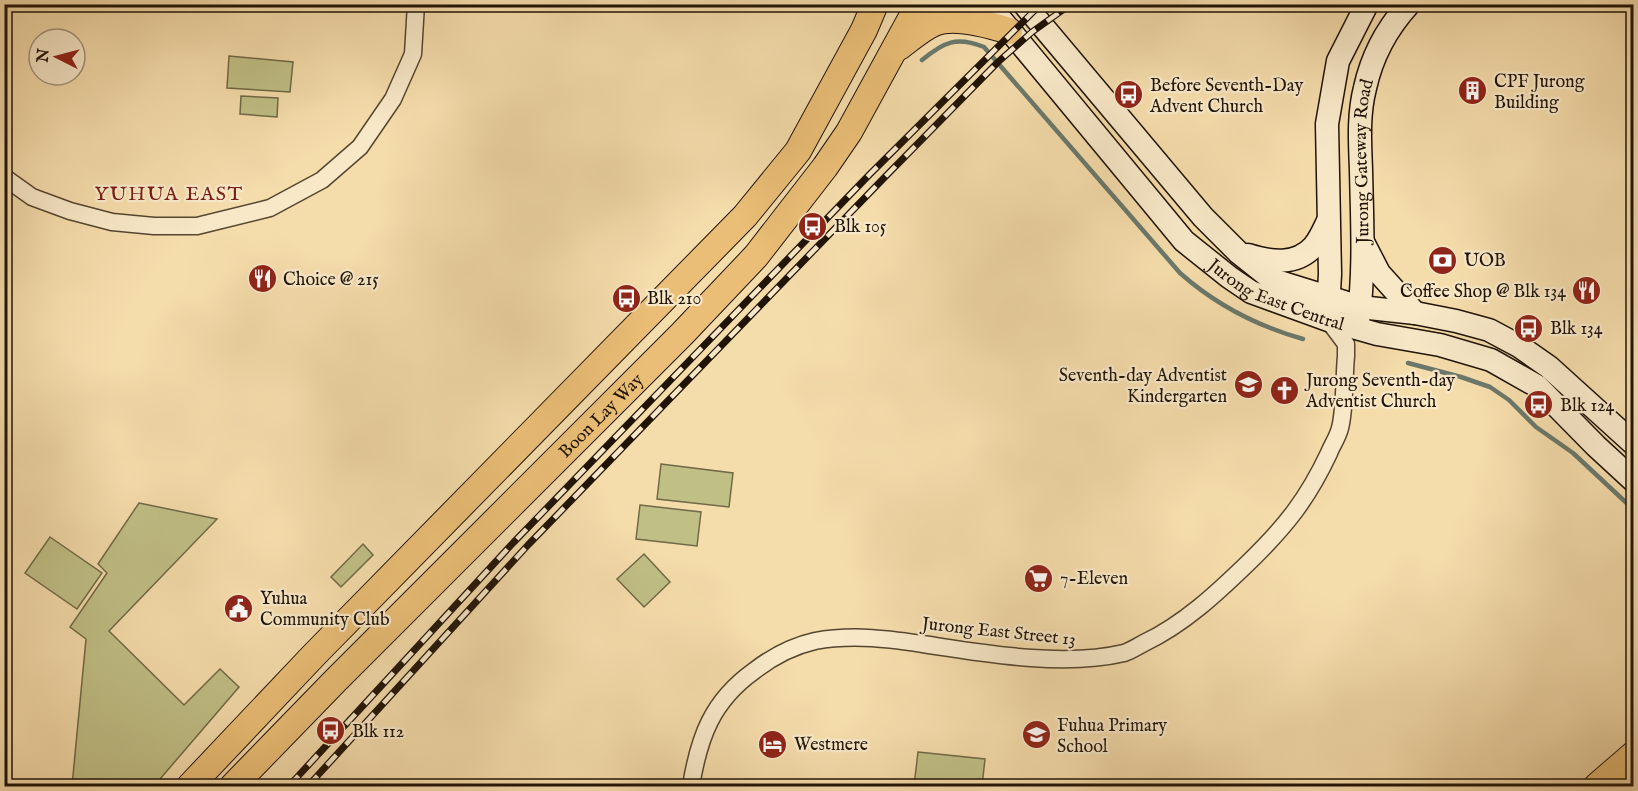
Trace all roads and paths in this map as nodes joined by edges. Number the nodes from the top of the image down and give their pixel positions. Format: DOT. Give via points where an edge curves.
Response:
graph roads {
  1 [pos="416,4"];
  2 [pos="875,4"];
  3 [pos="919,4"];
  4 [pos="988,4"];
  5 [pos="1024,4"];
  6 [pos="1366,4"];
  7 [pos="1397,8"];
  8 [pos="1009,31"];
  9 [pos="896,48"];
  10 [pos="4,177"];
  11 [pos="1328,221"];
  12 [pos="1362,239"];
  13 [pos="1239,253"];
  14 [pos="1329,297"];
  15 [pos="1415,313"];
  16 [pos="1328,320"];
  17 [pos="1354,326"];
  18 [pos="1634,444"];
  19 [pos="1634,482"];
  20 [pos="1634,754"];
  21 [pos="190,786"];
  22 [pos="233,786"];
  23 [pos="691,786"];
  24 [pos="1597,786"];
  1 -- 10 [label="street" via="413,54 393,99 360,147 322,180 270,208 197,226 112,222 32,197"];
  2 -- 21 [label="main road, Boon Lay Way" via="798,152 745,216"];
  3 -- 9 [label="main road, Boon Lay Way"];
  4 -- 8 [label="main road, Jurong East Central"];
  5 -- 13 [label="main road, Jurong East Central" via="1203,217"];
  6 -- 11 [label="main road, Jurong Gateway Road" via="1335,72 1327,124"];
  7 -- 12 [label="main road, Jurong Gateway Road" via="1364,89 1359,131"];
  8 -- 9 [label="main road" via="982,23 935,22"];
  8 -- 16 [label="main road, Jurong East Central" via="1184,241 1251,292"];
  9 -- 22 [label="main road, Boon Lay Way" via="849,132 756,256"];
  11 -- 13 [label="main road" via="1314,245 1300,257 1278,262"];
  11 -- 14 [label="main road, Jurong Gateway Road"];
  12 -- 15 [label="main road" via="1379,273"];
  12 -- 17 [label="main road, Jurong Gateway Road"];
  13 -- 14 [label="main road, Jurong East Central" via="1273,280"];
  14 -- 16 [label="main road, Jurong Gateway Road"];
  14 -- 17 [label="main road, Jurong East Central"];
  15 -- 17 [label="main road, Jurong East Central"];
  15 -- 18 [label="main road, Jurong East Central" via="1489,330 1519,346 1549,367"];
  16 -- 17 [label="main road, Jurong East Central"];
  17 -- 19 [label="main road, Jurong East Central" via="1440,345 1508,369 1537,386"];
  17 -- 23 [label="street, Jurong East Street 13" via="1340,428 1305,498 1280,532 1220,590 1166,633 1125,652 1082,659 858,637 814,642 774,656 735,684 705,730"];
  20 -- 24 [label="main road"];
}
